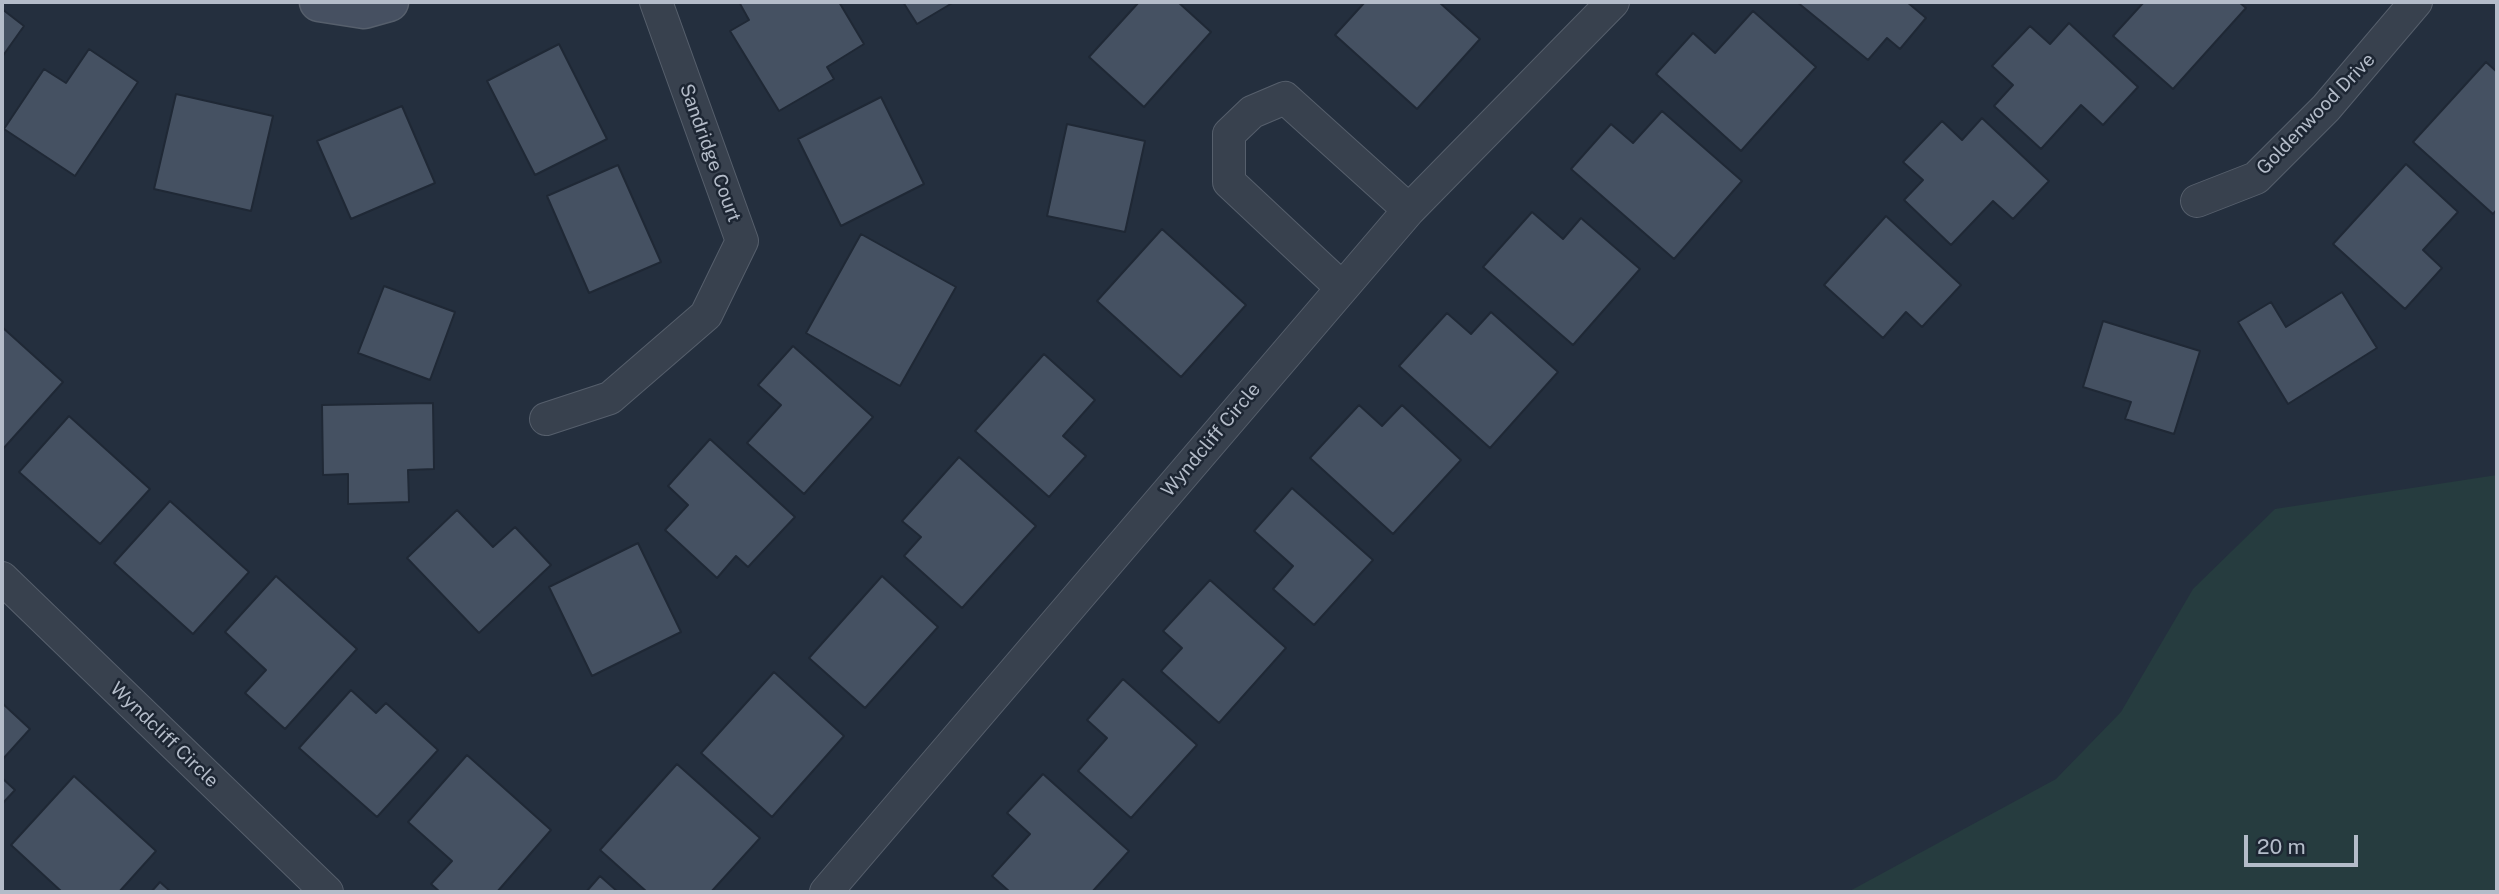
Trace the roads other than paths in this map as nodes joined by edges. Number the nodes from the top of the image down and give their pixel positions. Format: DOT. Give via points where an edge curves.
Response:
graph roads {
  1 [pos="319,2"];
  2 [pos="388,2"];
  3 [pos="656,2"];
  4 [pos="1613,2"];
  5 [pos="2416,2"];
  6 [pos="2197,201"];
  7 [pos="1409,210"];
  8 [pos="1341,287"];
  9 [pos="546,419"];
  10 [pos="2,578"];
  11 [pos="327,892"];
  12 [pos="826,892"];
  1 -- 2 [label="street" via="364,9"];
  3 -- 9 [label="street, Sandridge Court" via="742,241 706,315 610,398"];
  4 -- 7 [label="street, Wyndcliff Circle"];
  5 -- 6 [label="street, Goldenwood Drive" via="2326,108 2256,178"];
  7 -- 8 [label="street, Wyndcliff Circle"];
  7 -- 8 [label="street" via="1285,98 1252,112 1228,134 1229,182"];
  8 -- 12 [label="street, Wyndcliff Circle"];
  10 -- 11 [label="street, Wyndcliff Circle"];
}
